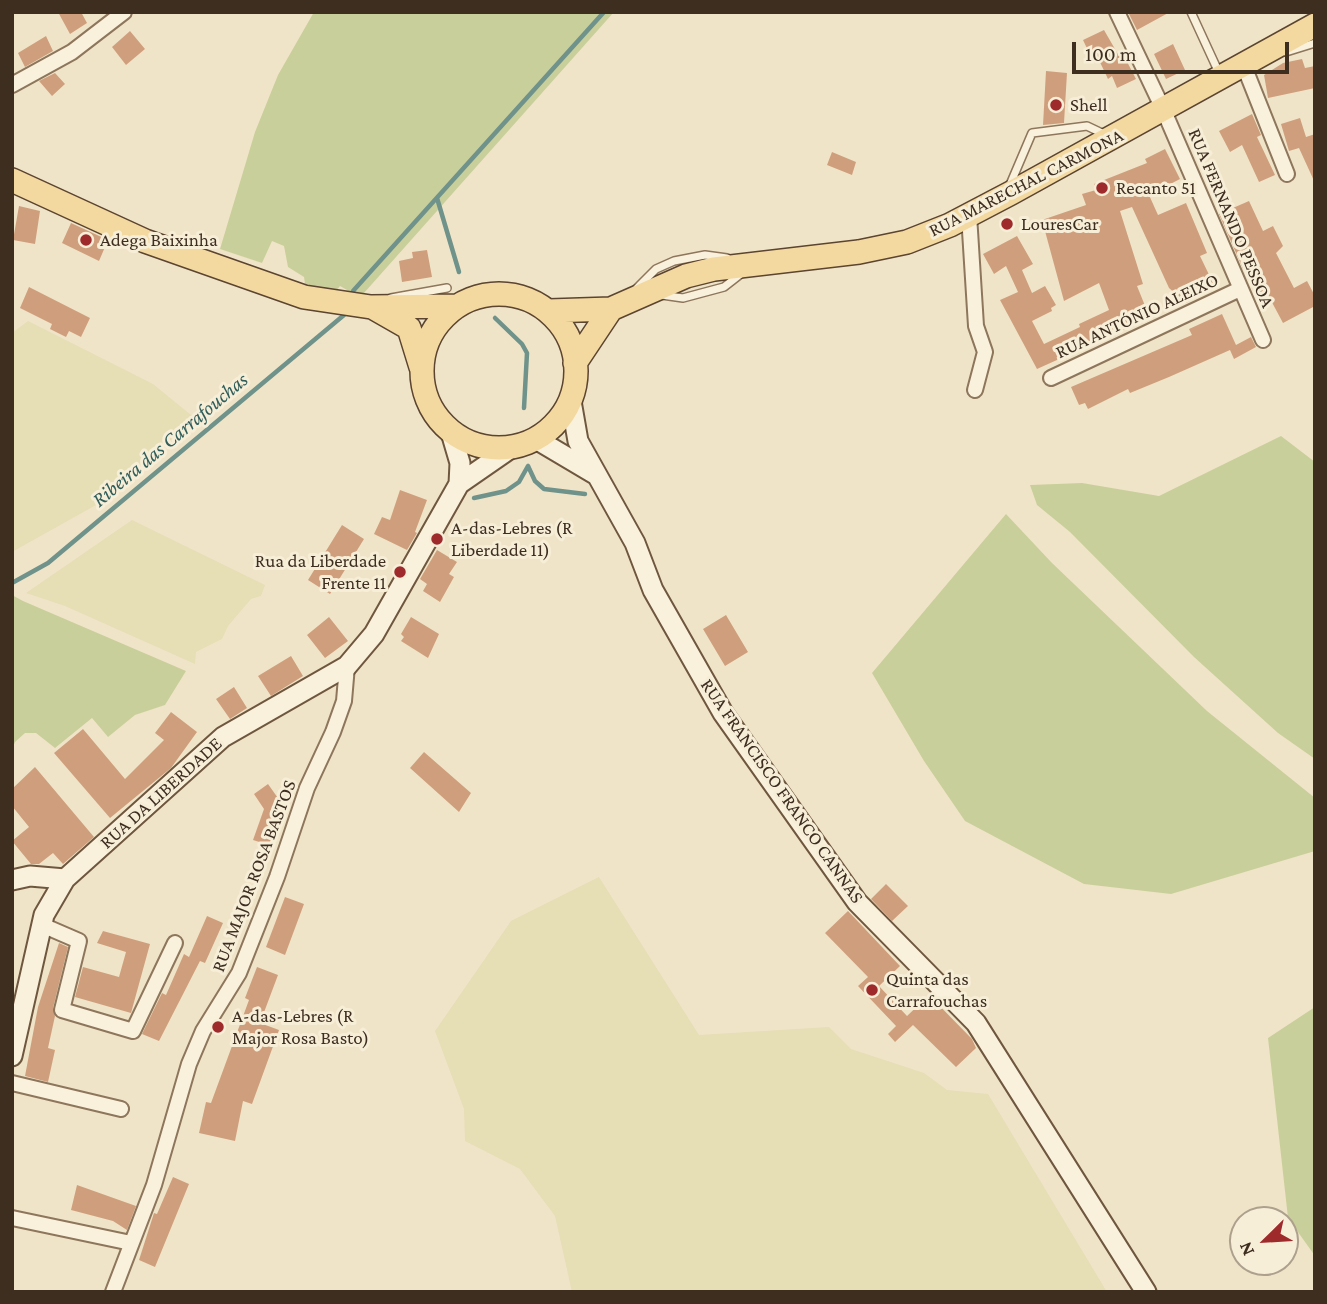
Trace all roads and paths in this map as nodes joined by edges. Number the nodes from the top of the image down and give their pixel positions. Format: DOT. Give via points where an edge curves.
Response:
graph roads {
  1 [pos="124,12"];
  2 [pos="1117,12"];
  3 [pos="1191,12"];
  4 [pos="1315,25"];
  5 [pos="1315,31"];
  6 [pos="1315,43"];
  7 [pos="1271,52"];
  8 [pos="1244,66"];
  9 [pos="1222,79"];
  10 [pos="12,85"];
  11 [pos="1164,111"];
  12 [pos="1113,138"];
  13 [pos="1287,174"];
  14 [pos="13,182"];
  15 [pos="1008,195"];
  16 [pos="969,215"];
  17 [pos="1240,289"];
  18 [pos="452,297"];
  19 [pos="627,301"];
  20 [pos="371,307"];
  21 [pos="549,311"];
  22 [pos="1263,340"];
  23 [pos="575,363"];
  24 [pos="422,371"];
  25 [pos="1051,378"];
  26 [pos="975,390"];
  27 [pos="571,401"];
  28 [pos="450,429"];
  29 [pos="536,439"];
  30 [pos="511,448"];
  31 [pos="596,474"];
  32 [pos="459,484"];
  33 [pos="347,666"];
  34 [pos="65,879"];
  35 [pos="12,880"];
  36 [pos="42,925"];
  37 [pos="175,943"];
  38 [pos="12,1056"];
  39 [pos="12,1083"];
  40 [pos="121,1110"];
  41 [pos="12,1218"];
  42 [pos="131,1243"];
  43 [pos="113,1292"];
  44 [pos="1146,1292"];
  1 -- 10 [label="street" via="72,52"];
  2 -- 11 [label="street, RUA FERNANDO PESSOA"];
  3 -- 9 [label="lane"];
  4 -- 7 [label="main road, RUA MARECHAL CARMONA"];
  5 -- 7 [label="main road, RUA MARECHAL CARMONA"];
  6 -- 7 [label="lane, RUA MARECHAL CARMONA"];
  7 -- 8 [label="main road, RUA MARECHAL CARMONA"];
  8 -- 9 [label="main road, RUA MARECHAL CARMONA"];
  8 -- 13 [label="street"];
  9 -- 11 [label="main road, RUA MARECHAL CARMONA"];
  11 -- 12 [label="main road, RUA MARECHAL CARMONA"];
  11 -- 17 [label="street, RUA FERNANDO PESSOA"];
  12 -- 15 [label="main road, RUA MARECHAL CARMONA"];
  12 -- 15 [label="lane" via="1087,126 1032,133"];
  14 -- 20 [label="main road" via="228,272 304,297"];
  15 -- 16 [label="main road, RUA MARECHAL CARMONA"];
  16 -- 19 [label="main road, RUA MARECHAL CARMONA" via="907,242 686,276"];
  16 -- 26 [label="street" via="976,326 985,352"];
  17 -- 22 [label="street, RUA FERNANDO PESSOA"];
  17 -- 25 [label="street, RUA ANTÓNIO ALEIXO"];
  18 -- 20 [label="main road"];
  18 -- 21 [label="main road" via="503,293"];
  18 -- 24 [label="main road" via="427,344"];
  19 -- 21 [label="main road, RUA MARECHAL CARMONA"];
  19 -- 23 [label="main road"];
  20 -- 24 [label="main road" via="409,328"];
  21 -- 23 [label="main road" via="564,329"];
  23 -- 27 [label="main road"];
  24 -- 28 [label="main road" via="426,397"];
  27 -- 29 [label="main road" via="557,423"];
  27 -- 31 [label="street, RUA FRANCISCO FRANCO CANNAS" via="578,441"];
  28 -- 30 [label="main road" via="484,447"];
  28 -- 32 [label="street" via="457,446"];
  29 -- 30 [label="main road"];
  29 -- 31 [label="street, RUA FRANCISCO FRANCO CANNAS"];
  30 -- 32 [label="street, RUA DA LIBERDADE"];
  31 -- 44 [label="street, RUA FRANCISCO FRANCO CANNAS" via="635,542 653,590 723,713 857,902 976,1023"];
  32 -- 33 [label="street, RUA DA LIBERDADE" via="374,634"];
  33 -- 34 [label="street, RUA DA LIBERDADE" via="223,737"];
  33 -- 42 [label="street, RUA MAJOR ROSA BASTOS" via="344,701 333,732 307,789 239,973 189,1064 155,1185"];
  34 -- 35 [label="street" via="30,876"];
  34 -- 36 [label="street, RUA DA LIBERDADE"];
  36 -- 37 [label="street" via="79,941 62,1010 133,1031"];
  36 -- 38 [label="street, RUA DA LIBERDADE"];
  39 -- 40 [label="street"];
  41 -- 42 [label="street"];
  42 -- 43 [label="street, RUA MAJOR ROSA BASTOS"];
}
